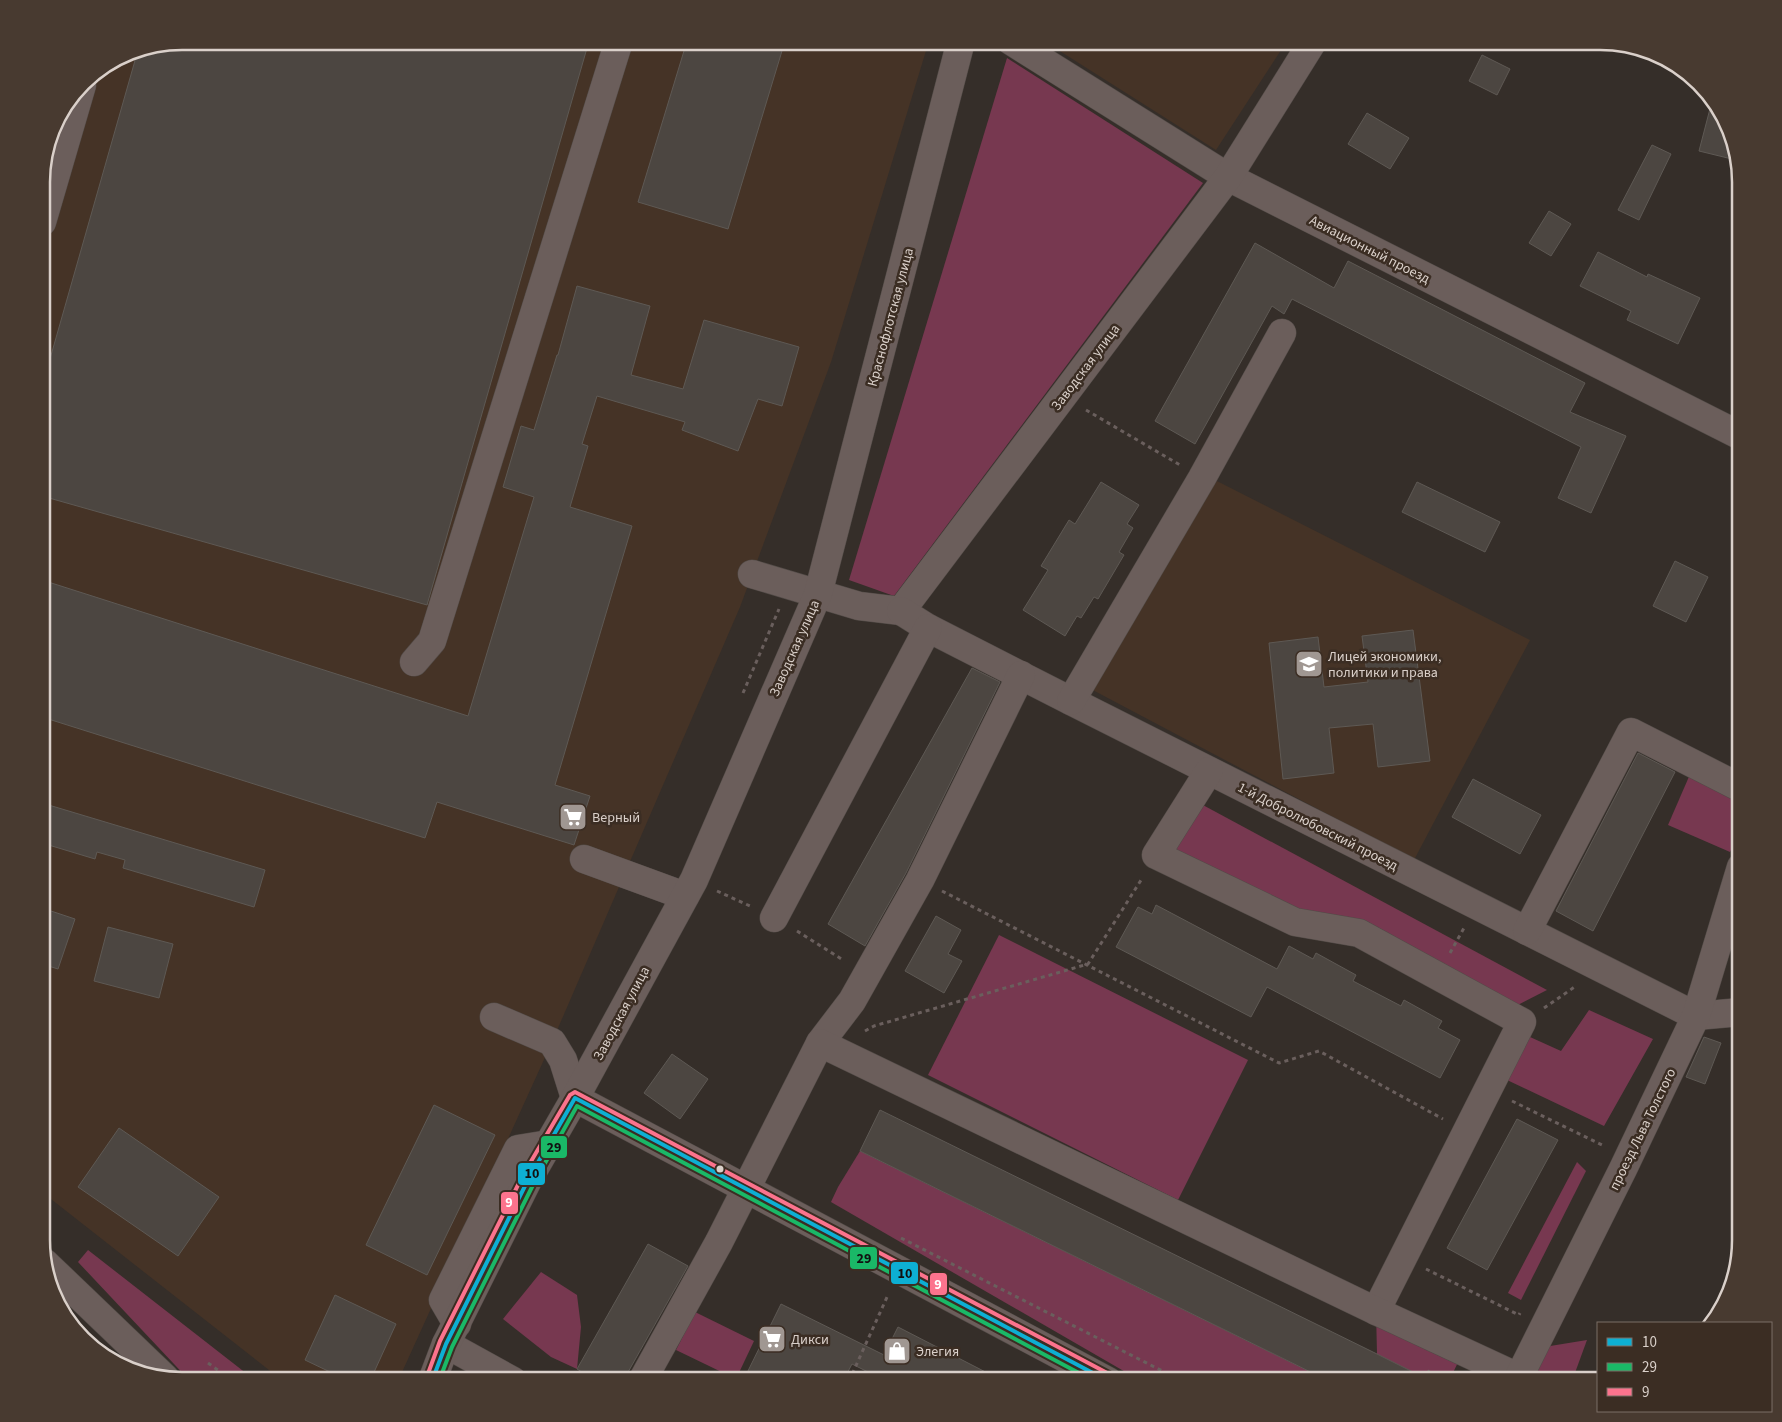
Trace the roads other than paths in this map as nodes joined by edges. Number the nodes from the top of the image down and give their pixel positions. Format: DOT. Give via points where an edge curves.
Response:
graph roads {
  1 [pos="616,50"];
  2 [pos="959,50"];
  3 [pos="1024,50"];
  4 [pos="1308,50"];
  5 [pos="77,102"];
  6 [pos="1228,177"];
  7 [pos="50,195"];
  8 [pos="1282,332"];
  9 [pos="1732,431"];
  10 [pos="752,574"];
  11 [pos="818,594"];
  12 [pos="901,612"];
  13 [pos="928,628"];
  14 [pos="414,662"];
  15 [pos="1021,675"];
  16 [pos="1071,701"];
  17 [pos="1209,771"];
  18 [pos="1732,783"];
  19 [pos="584,859"];
  20 [pos="685,896"];
  21 [pos="1732,897"];
  22 [pos="774,918"];
  23 [pos="1527,931"];
  24 [pos="1732,1013"];
  25 [pos="1696,1016"];
  26 [pos="494,1018"];
  27 [pos="825,1046"];
  28 [pos="575,1098"];
  29 [pos="549,1144"];
  30 [pos="746,1187"];
  31 [pos="54,1271"];
  32 [pos="1376,1311"];
  33 [pos="451,1334"];
  34 [pos="155,1369"];
  35 [pos="436,1372"];
  36 [pos="501,1372"];
  37 [pos="647,1372"];
  38 [pos="1071,1372"];
  39 [pos="1503,1372"];
  40 [pos="1522,1372"];
  1 -- 14 [label="street" via="432,641"];
  2 -- 11 [label="street, Краснофлотская улица"];
  3 -- 6 [label="street, Авиационный проезд"];
  4 -- 6 [label="street, Заводская улица"];
  5 -- 7 [label="street"];
  6 -- 9 [label="street, Авиационный проезд"];
  6 -- 12 [label="street, Заводская улица"];
  8 -- 16 [label="street" via="1202,478"];
  10 -- 11 [label="street"];
  11 -- 12 [label="street, Заводская улица" via="859,606"];
  11 -- 20 [label="street, Заводская улица"];
  12 -- 13 [label="street, 1-й Добролюбовский проезд"];
  13 -- 15 [label="street, 1-й Добролюбовский проезд"];
  13 -- 22 [label="street"];
  15 -- 16 [label="street, 1-й Добролюбовский проезд"];
  15 -- 27 [label="street" via="920,880"];
  16 -- 17 [label="street, 1-й Добролюбовский проезд"];
  17 -- 23 [label="street, 1-й Добролюбовский проезд"];
  17 -- 32 [label="street" via="1156,855 1295,922 1358,933 1522,1022"];
  18 -- 23 [label="street" via="1631,732"];
  19 -- 20 [label="street"];
  20 -- 28 [label="street, Заводская улица"];
  21 -- 25 [label="street, проезд Льва Толстого"];
  23 -- 25 [label="street, 1-й Добролюбовский проезд"];
  24 -- 25 [label="street"];
  25 -- 40 [label="street, проезд Льва Толстого"];
  26 -- 28 [label="street" via="552,1042 563,1060"];
  27 -- 30 [label="street"];
  27 -- 32 [label="street"];
  28 -- 29 [label="street, Заводская улица"];
  28 -- 30 [label="street"];
  29 -- 33 [label="street, Заводская улица"];
  29 -- 33 [label="street" via="518,1149 439,1298"];
  30 -- 37 [label="street"];
  30 -- 38 [label="street" via="899,1270"];
  31 -- 34 [label="street"];
  32 -- 39 [label="street"];
  33 -- 35 [label="street, Заводская улица"];
  33 -- 36 [label="street"];
}
